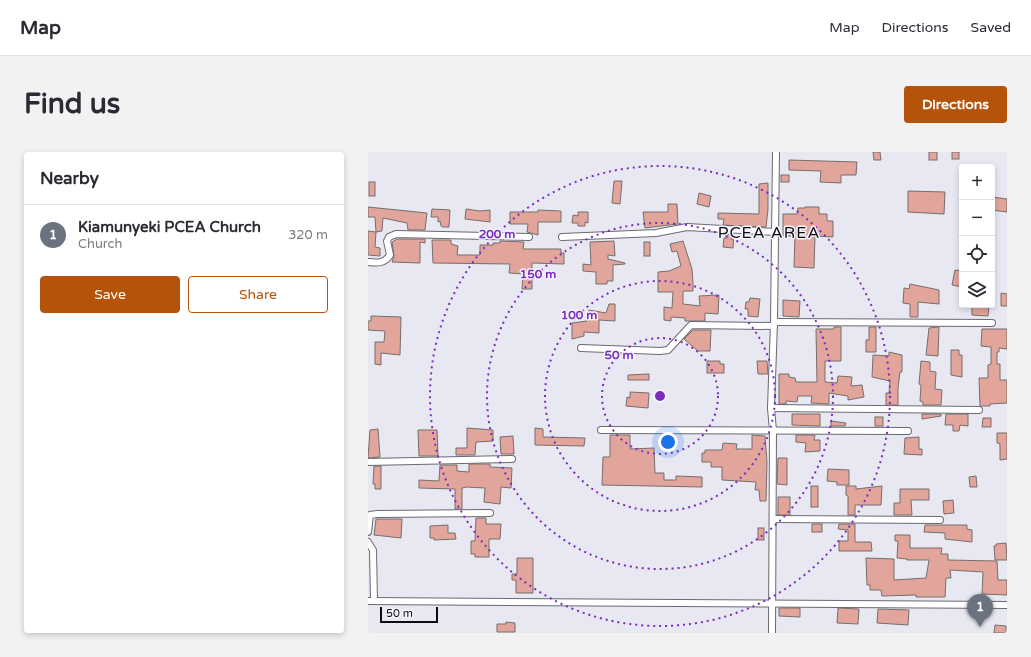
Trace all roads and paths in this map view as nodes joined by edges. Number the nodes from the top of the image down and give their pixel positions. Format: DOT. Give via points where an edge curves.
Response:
graph roads {
  1 [pos="776,152"];
  2 [pos="776,232"];
  3 [pos="529,237"];
  4 [pos="562,237"];
  5 [pos="368,262"];
  6 [pos="992,323"];
  7 [pos="774,324"];
  8 [pos="581,348"];
  9 [pos="771,408"];
  10 [pos="979,410"];
  11 [pos="601,430"];
  12 [pos="773,431"];
  13 [pos="908,431"];
  14 [pos="512,459"];
  15 [pos="368,462"];
  16 [pos="490,513"];
  17 [pos="773,519"];
  18 [pos="940,520"];
  19 [pos="368,532"];
  20 [pos="368,542"];
  21 [pos="371,601"];
  22 [pos="772,603"];
  23 [pos="1007,605"];
  24 [pos="772,633"];
  1 -- 2 [label="street"];
  2 -- 4 [label="street" via="687,226 656,233"];
  2 -- 7 [label="street"];
  3 -- 5 [label="street" via="396,234 387,241 390,255 386,260 379,263"];
  6 -- 7 [label="street"];
  7 -- 8 [label="street" via="691,325 668,350 660,351"];
  7 -- 9 [label="street"];
  9 -- 10 [label="street"];
  9 -- 12 [label="street"];
  11 -- 12 [label="street"];
  12 -- 13 [label="street"];
  12 -- 17 [label="street"];
  14 -- 15 [label="street"];
  16 -- 19 [label="street" via="370,515"];
  17 -- 18 [label="street"];
  17 -- 22 [label="street"];
  20 -- 21 [label="street" via="373,550"];
  21 -- 22 [label="street"];
  22 -- 23 [label="street"];
  22 -- 24 [label="street"];
}
